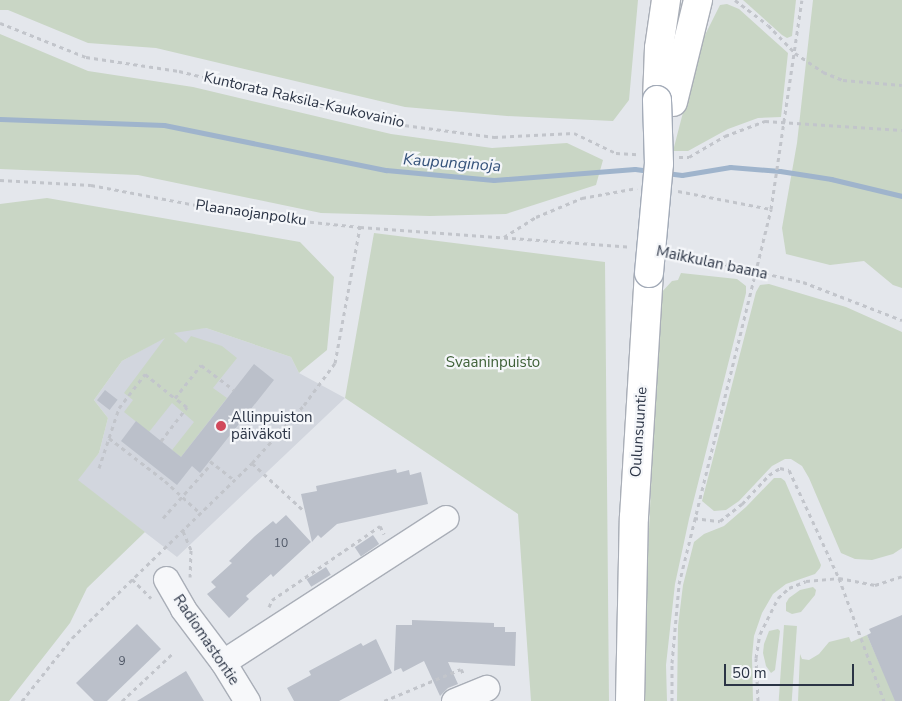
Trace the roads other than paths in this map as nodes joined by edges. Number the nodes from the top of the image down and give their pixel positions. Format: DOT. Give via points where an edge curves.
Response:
graph roads {
  1 [pos="666,0"];
  2 [pos="698,0"];
  3 [pos="665,101"];
  4 [pos="446,518"];
  5 [pos="166,579"];
  6 [pos="223,662"];
  7 [pos="247,701"];
  8 [pos="630,701"];
  1 -- 3 [label="main road, Oulunsuuntie" via="659,48"];
  2 -- 3 [label="main road, Oulunsuuntie"];
  3 -- 8 [label="main road, Oulunsuuntie, bridge" via="649,273 634,517"];
  4 -- 6 [label="street"];
  5 -- 6 [label="street, Radiomastontie" via="183,609"];
  6 -- 7 [label="street, Radiomastontie"];
}
